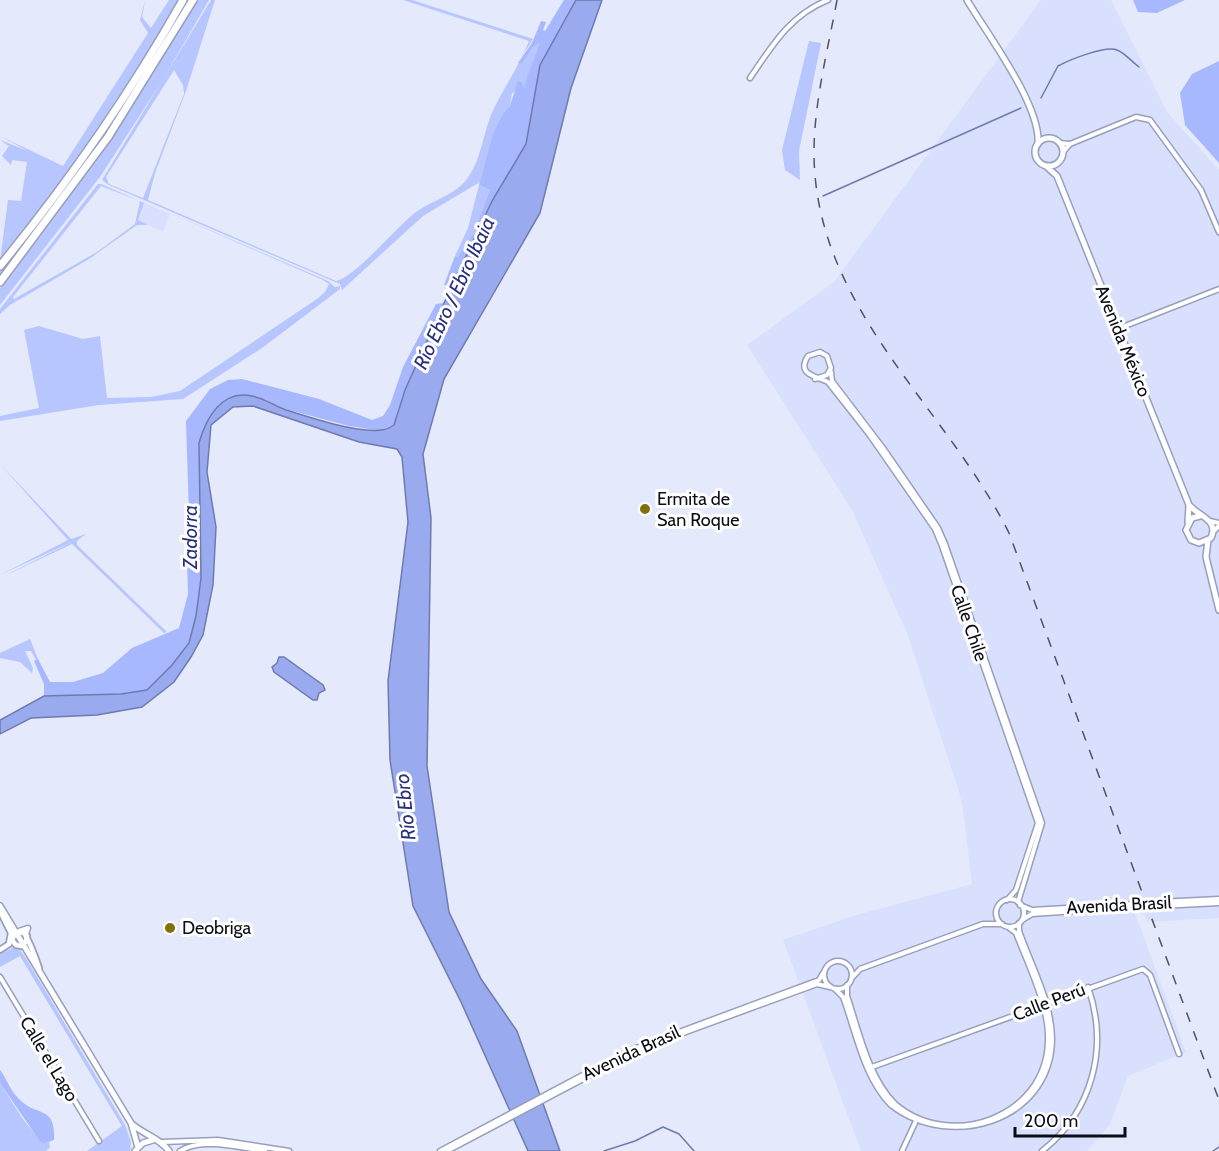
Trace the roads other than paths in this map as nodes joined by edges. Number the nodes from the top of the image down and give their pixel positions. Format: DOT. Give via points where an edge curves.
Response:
graph roads {
  1 [pos="183,0"];
  2 [pos="193,0"];
  3 [pos="967,0"];
  4 [pos="826,1"];
  5 [pos="750,78"];
  6 [pos="1038,130"];
  7 [pos="1050,139"];
  8 [pos="1059,143"];
  9 [pos="1038,144"];
  10 [pos="1070,144"];
  11 [pos="1063,152"];
  12 [pos="1058,163"];
  13 [pos="1046,166"];
  14 [pos="1057,177"];
  15 [pos="1219,232"];
  16 [pos="0,266"];
  17 [pos="0,282"];
  18 [pos="1219,288"];
  19 [pos="1125,326"];
  20 [pos="831,368"];
  21 [pos="815,379"];
  22 [pos="1189,505"];
  23 [pos="1200,516"];
  24 [pos="1210,520"];
  25 [pos="1188,522"];
  26 [pos="1219,524"];
  27 [pos="1214,531"];
  28 [pos="1208,540"];
  29 [pos="1196,543"];
  30 [pos="1206,557"];
  31 [pos="1219,610"];
  32 [pos="1007,900"];
  33 [pos="1219,901"];
  34 [pos="1019,903"];
  35 [pos="0,906"];
  36 [pos="1135,906"];
  37 [pos="0,911"];
  38 [pos="996,912"];
  39 [pos="1020,921"];
  40 [pos="984,924"];
  41 [pos="1002,924"];
  42 [pos="1008,927"];
  43 [pos="16,933"];
  44 [pos="26,935"];
  45 [pos="9,944"];
  46 [pos="16,945"];
  47 [pos="23,945"];
  48 [pos="0,950"];
  49 [pos="848,966"];
  50 [pos="860,969"];
  51 [pos="825,970"];
  52 [pos="42,976"];
  53 [pos="0,977"];
  54 [pos="851,979"];
  55 [pos="847,986"];
  56 [pos="1088,987"];
  57 [pos="832,988"];
  58 [pos="794,991"];
  59 [pos="1044,1004"];
  60 [pos="1179,1054"];
  61 [pos="870,1068"];
  62 [pos="130,1123"];
  63 [pos="915,1123"];
  64 [pos="990,1128"];
  65 [pos="946,1132"];
  66 [pos="973,1132"];
  67 [pos="967,1133"];
  68 [pos="477,1134"];
  69 [pos="99,1141"];
  70 [pos="156,1141"];
  71 [pos="136,1149"];
  72 [pos="181,1150"];
  73 [pos="264,1150"];
  74 [pos="169,1151"];
  75 [pos="289,1151"];
  76 [pos="440,1151"];
  77 [pos="447,1151"];
  78 [pos="902,1151"];
  79 [pos="1042,1151"];
  1 -- 16 [label="highway" via="94,141"];
  2 -- 17 [label="highway" via="108,137"];
  3 -- 6 [label="main road" via="1016,78"];
  4 -- 5 [label="street" via="789,23"];
  6 -- 7 [label="main road"];
  6 -- 9 [label="main road"];
  7 -- 8 [label="main road"];
  7 -- 9 [label="main road"];
  8 -- 10 [label="street"];
  8 -- 11 [label="main road"];
  9 -- 13 [label="main road" via="1036,157"];
  10 -- 11 [label="street"];
  10 -- 15 [label="street" via="1136,117 1150,120 1203,193"];
  11 -- 12 [label="main road"];
  12 -- 13 [label="main road"];
  12 -- 14 [label="main road, Avenida México"];
  13 -- 14 [label="main road, Avenida México"];
  14 -- 22 [label="main road, Avenida México"];
  18 -- 19 [label="street"];
  20 -- 21 [label="street" via="827,375"];
  20 -- 21 [label="street" via="827,356 811,353 804,368"];
  20 -- 34 [label="street, Calle Chile" via="832,381 940,532 1010,729 1042,826"];
  21 -- 32 [label="street, Calle Chile" via="830,384 869,434 942,546 1038,823 1016,890"];
  22 -- 23 [label="main road, Avenida México"];
  22 -- 25 [label="main road, Avenida México"];
  23 -- 24 [label="main road"];
  23 -- 25 [label="main road"];
  24 -- 26 [label="street"];
  24 -- 27 [label="main road"];
  25 -- 29 [label="main road" via="1187,535"];
  26 -- 27 [label="street"];
  27 -- 28 [label="main road"];
  28 -- 29 [label="main road"];
  28 -- 30 [label="main road"];
  29 -- 30 [label="main road"];
  30 -- 31 [label="main road"];
  32 -- 34 [label="street"];
  32 -- 38 [label="street" via="999,904"];
  33 -- 36 [label="street, Avenida Brasil, bridge"];
  34 -- 36 [label="street, Avenida Brasil" via="1032,910"];
  34 -- 39 [label="street" via="1023,912"];
  35 -- 43 [label="main road"];
  36 -- 39 [label="street, Avenida Brasil" via="1032,914"];
  37 -- 43 [label="street"];
  38 -- 40 [label="street"];
  38 -- 41 [label="street"];
  39 -- 42 [label="street"];
  39 -- 59 [label="street" via="1019,931"];
  40 -- 41 [label="street"];
  40 -- 50 [label="street"];
  41 -- 42 [label="street"];
  42 -- 59 [label="street" via="1016,933"];
  43 -- 44 [label="street"];
  43 -- 45 [label="street"];
  43 -- 46 [label="street"];
  43 -- 47 [label="main road"];
  44 -- 47 [label="street"];
  44 -- 52 [label="street"];
  45 -- 46 [label="street"];
  45 -- 48 [label="street"];
  46 -- 47 [label="street"];
  47 -- 52 [label="main road"];
  49 -- 50 [label="street"];
  49 -- 51 [label="street" via="836,961"];
  49 -- 54 [label="street"];
  50 -- 54 [label="street"];
  51 -- 57 [label="street" via="825,981"];
  51 -- 58 [label="street" via="819,980"];
  52 -- 62 [label="main road"];
  53 -- 69 [label="street, Calle el Lago"];
  54 -- 55 [label="street"];
  55 -- 57 [label="street"];
  55 -- 61 [label="street"];
  56 -- 59 [label="street, Calle Perú"];
  56 -- 60 [label="street, Calle Perú" via="1138,969 1147,970"];
  56 -- 79 [label="street" via="1097,1030 1093,1075 1073,1119"];
  57 -- 58 [label="street" via="820,984"];
  57 -- 61 [label="street" via="843,997"];
  58 -- 68 [label="street, Avenida Brasil" via="628,1051"];
  59 -- 61 [label="street, Calle Perú"];
  59 -- 61 [label="street" via="1048,1040 1040,1078 1014,1110 987,1125 954,1130 915,1119 890,1098"];
  59 -- 64 [label="street" via="1052,1042 1043,1079 1021,1109"];
  61 -- 63 [label="street" via="885,1099"];
  62 -- 70 [label="main road"];
  62 -- 71 [label="main road"];
  63 -- 65 [label="street"];
  63 -- 78 [label="street"];
  66 -- 67 [label="street"];
  68 -- 76 [label="street"];
  68 -- 77 [label="street"];
  70 -- 71 [label="main road"];
  70 -- 73 [label="street" via="218,1140"];
  70 -- 74 [label="main road"];
  72 -- 73 [label="street" via="212,1145"];
  73 -- 75 [label="street"];
}
